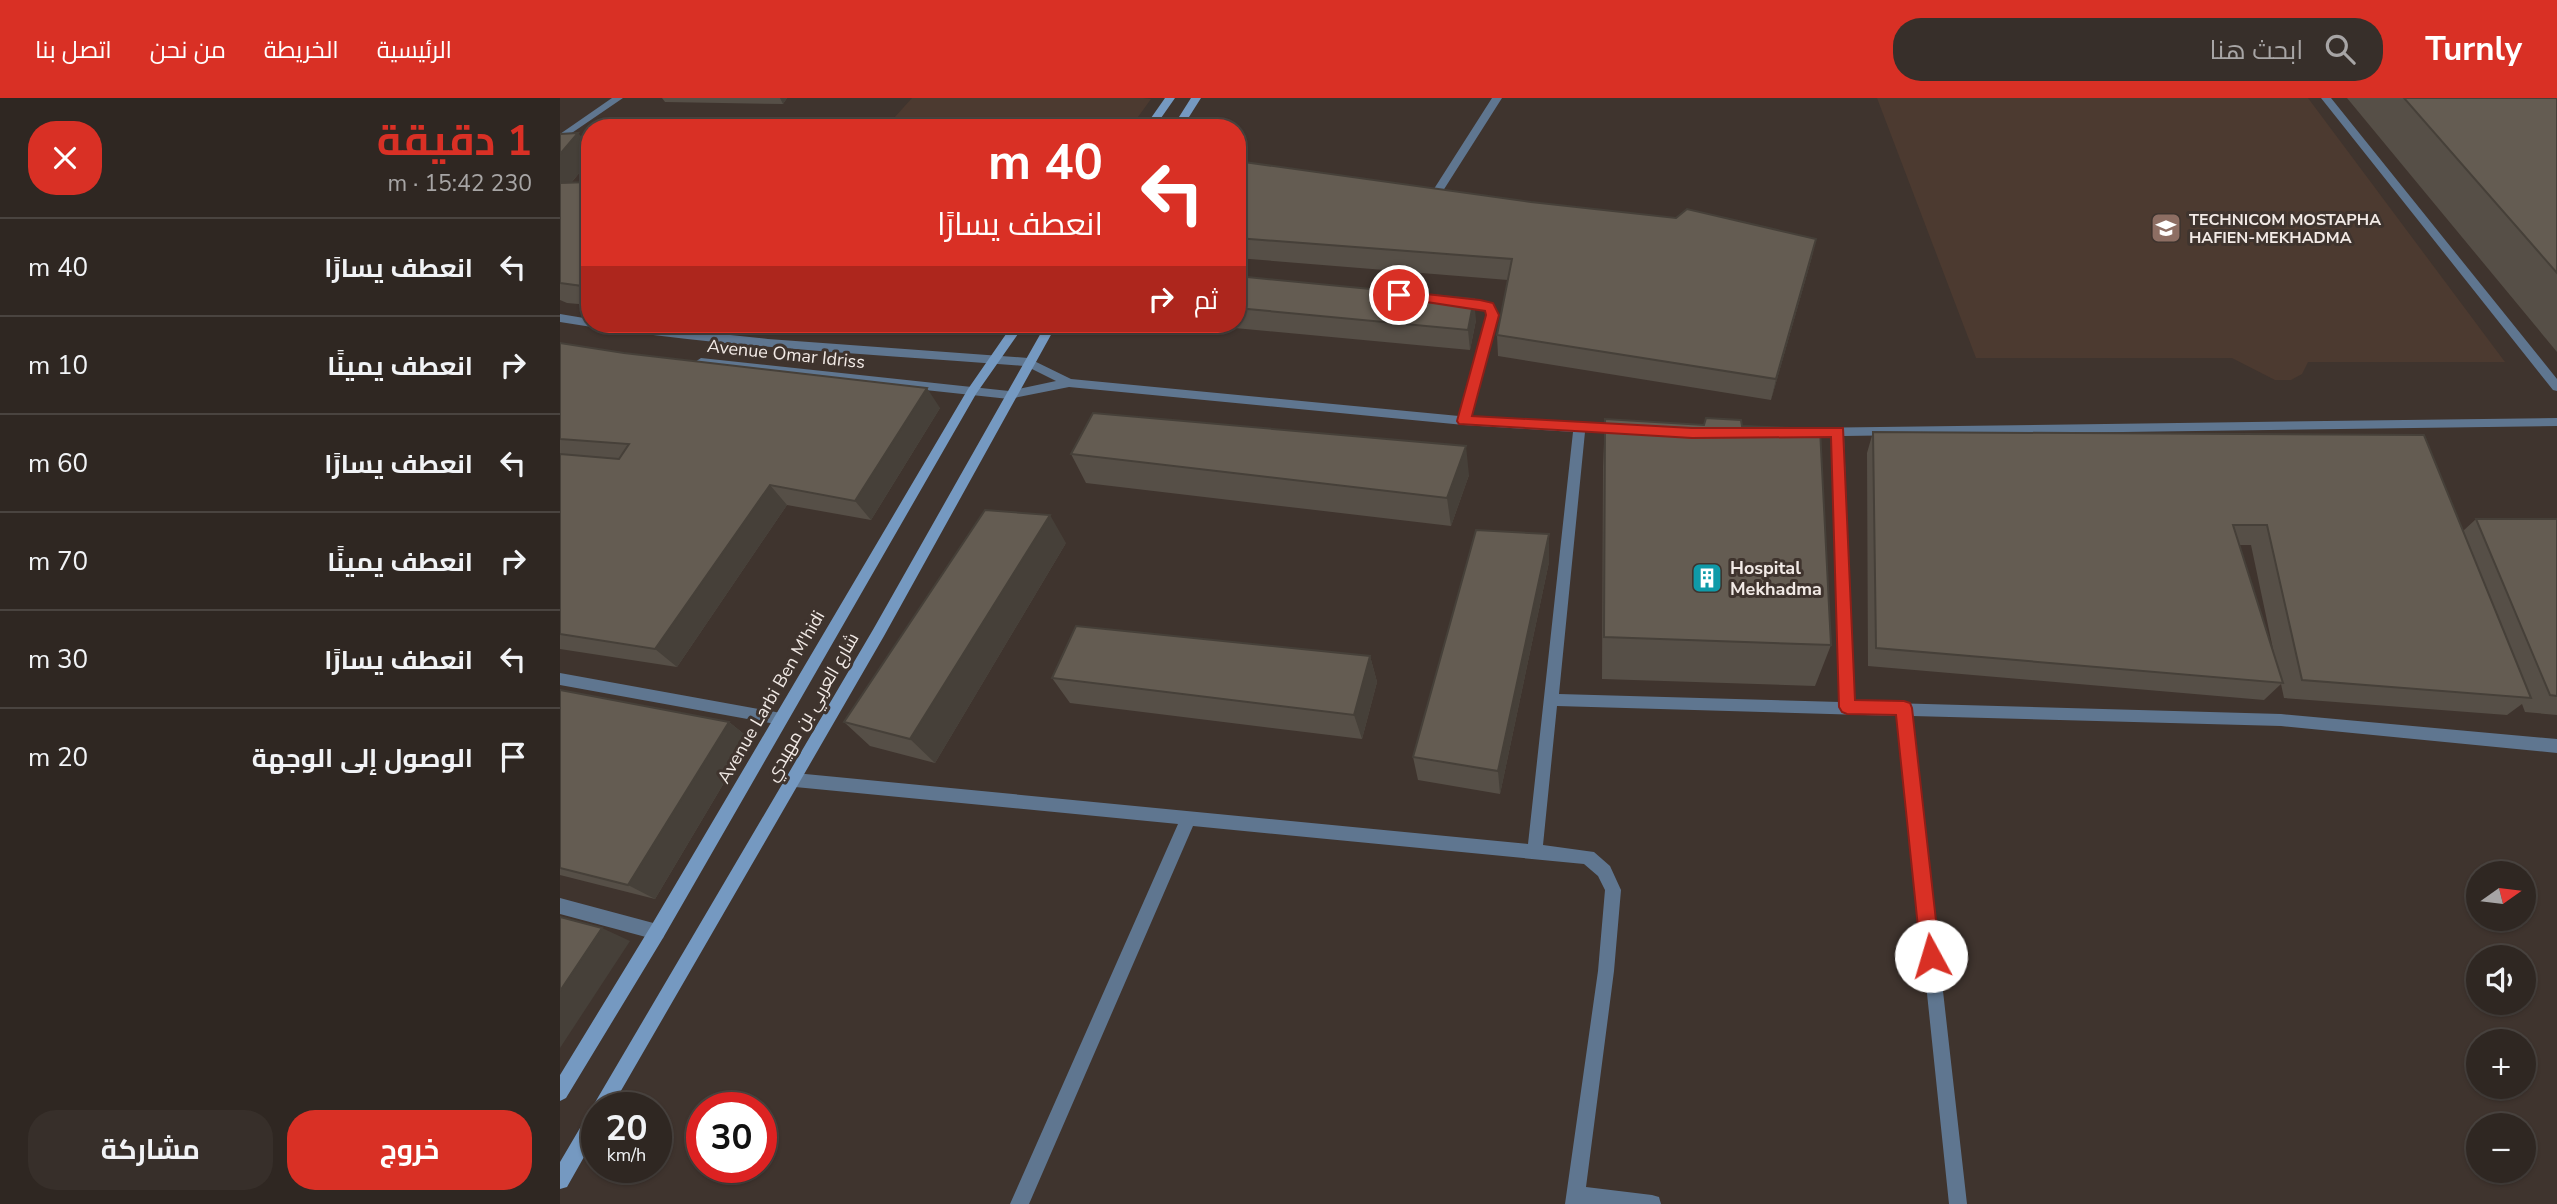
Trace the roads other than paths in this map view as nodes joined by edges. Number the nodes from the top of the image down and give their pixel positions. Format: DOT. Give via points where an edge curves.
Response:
graph roads {
  1 [pos="618,98"];
  2 [pos="1170,98"];
  3 [pos="1196,98"];
  4 [pos="1497,98"];
  5 [pos="2326,98"];
  6 [pos="588,119"];
  7 [pos="1155,119"];
  8 [pos="1183,119"];
  9 [pos="581,124"];
  10 [pos="560,138"];
  11 [pos="1425,191"];
  12 [pos="1437,192"];
  13 [pos="1450,194"];
  14 [pos="1439,299"];
  15 [pos="560,318"];
  16 [pos="581,321"];
  17 [pos="680,333"];
  18 [pos="1013,333"];
  19 [pos="1046,333"];
  20 [pos="995,359"];
  21 [pos="688,361"];
  22 [pos="1028,362"];
  23 [pos="1069,383"];
  24 [pos="2557,387"];
  25 [pos="972,392"];
  26 [pos="1009,394"];
  27 [pos="1464,421"];
  28 [pos="2557,422"];
  29 [pos="1579,428"];
  30 [pos="1629,430"];
  31 [pos="1838,432"];
  32 [pos="1790,433"];
  33 [pos="560,679"];
  34 [pos="1551,700"];
  35 [pos="1847,707"];
  36 [pos="1904,708"];
  37 [pos="781,719"];
  38 [pos="2557,746"];
  39 [pos="795,780"];
  40 [pos="1189,817"];
  41 [pos="1535,851"];
  42 [pos="560,906"];
  43 [pos="657,932"];
  44 [pos="560,1092"];
  45 [pos="610,1092"];
  46 [pos="581,1144"];
  47 [pos="560,1180"];
  48 [pos="1575,1199"];
  49 [pos="1018,1204"];
  50 [pos="1651,1204"];
  51 [pos="1958,1204"];
  1 -- 6 [label="street"];
  2 -- 7 [label="main road"];
  3 -- 8 [label="main road"];
  4 -- 12 [label="street"];
  5 -- 24 [label="street"];
  9 -- 10 [label="street"];
  11 -- 12 [label="street"];
  12 -- 13 [label="street"];
  14 -- 27 [label="street" via="1488,306 1493,315"];
  15 -- 16 [label="street"];
  17 -- 20 [label="street"];
  18 -- 20 [label="main road, Avenue Larbi Ben M'hidi"];
  19 -- 22 [label="main road, شارع العربي بن مهيدي"];
  20 -- 22 [label="street"];
  20 -- 25 [label="main road, Avenue Larbi Ben M'hidi"];
  21 -- 25 [label="street, Avenue Omar Idriss"];
  22 -- 23 [label="street"];
  22 -- 26 [label="main road, شارع العربي بن مهيدي"];
  23 -- 26 [label="street, Avenue Omar Idriss"];
  23 -- 27 [label="street"];
  25 -- 26 [label="street, Avenue Omar Idriss"];
  25 -- 37 [label="main road, Avenue Larbi Ben M'hidi"];
  26 -- 39 [label="main road, شارع العربي بن مهيدي" via="920,562"];
  27 -- 29 [label="street"];
  28 -- 31 [label="street"];
  29 -- 30 [label="street"];
  29 -- 34 [label="street"];
  31 -- 32 [label="street"];
  31 -- 35 [label="street"];
  33 -- 37 [label="street"];
  34 -- 35 [label="street"];
  34 -- 41 [label="street"];
  35 -- 36 [label="street"];
  36 -- 38 [label="street" via="2281,720"];
  36 -- 51 [label="street"];
  37 -- 43 [label="main road, Avenue Larbi Ben M'hidi"];
  39 -- 40 [label="street"];
  39 -- 45 [label="main road, شارع العربي بن مهيدي"];
  40 -- 41 [label="street"];
  40 -- 49 [label="street"];
  41 -- 48 [label="street" via="1588,857 1604,871 1613,890"];
  42 -- 43 [label="street"];
  43 -- 44 [label="main road, Avenue Larbi Ben M'hidi"];
  46 -- 47 [label="main road"];
  48 -- 50 [label="street"];
}
